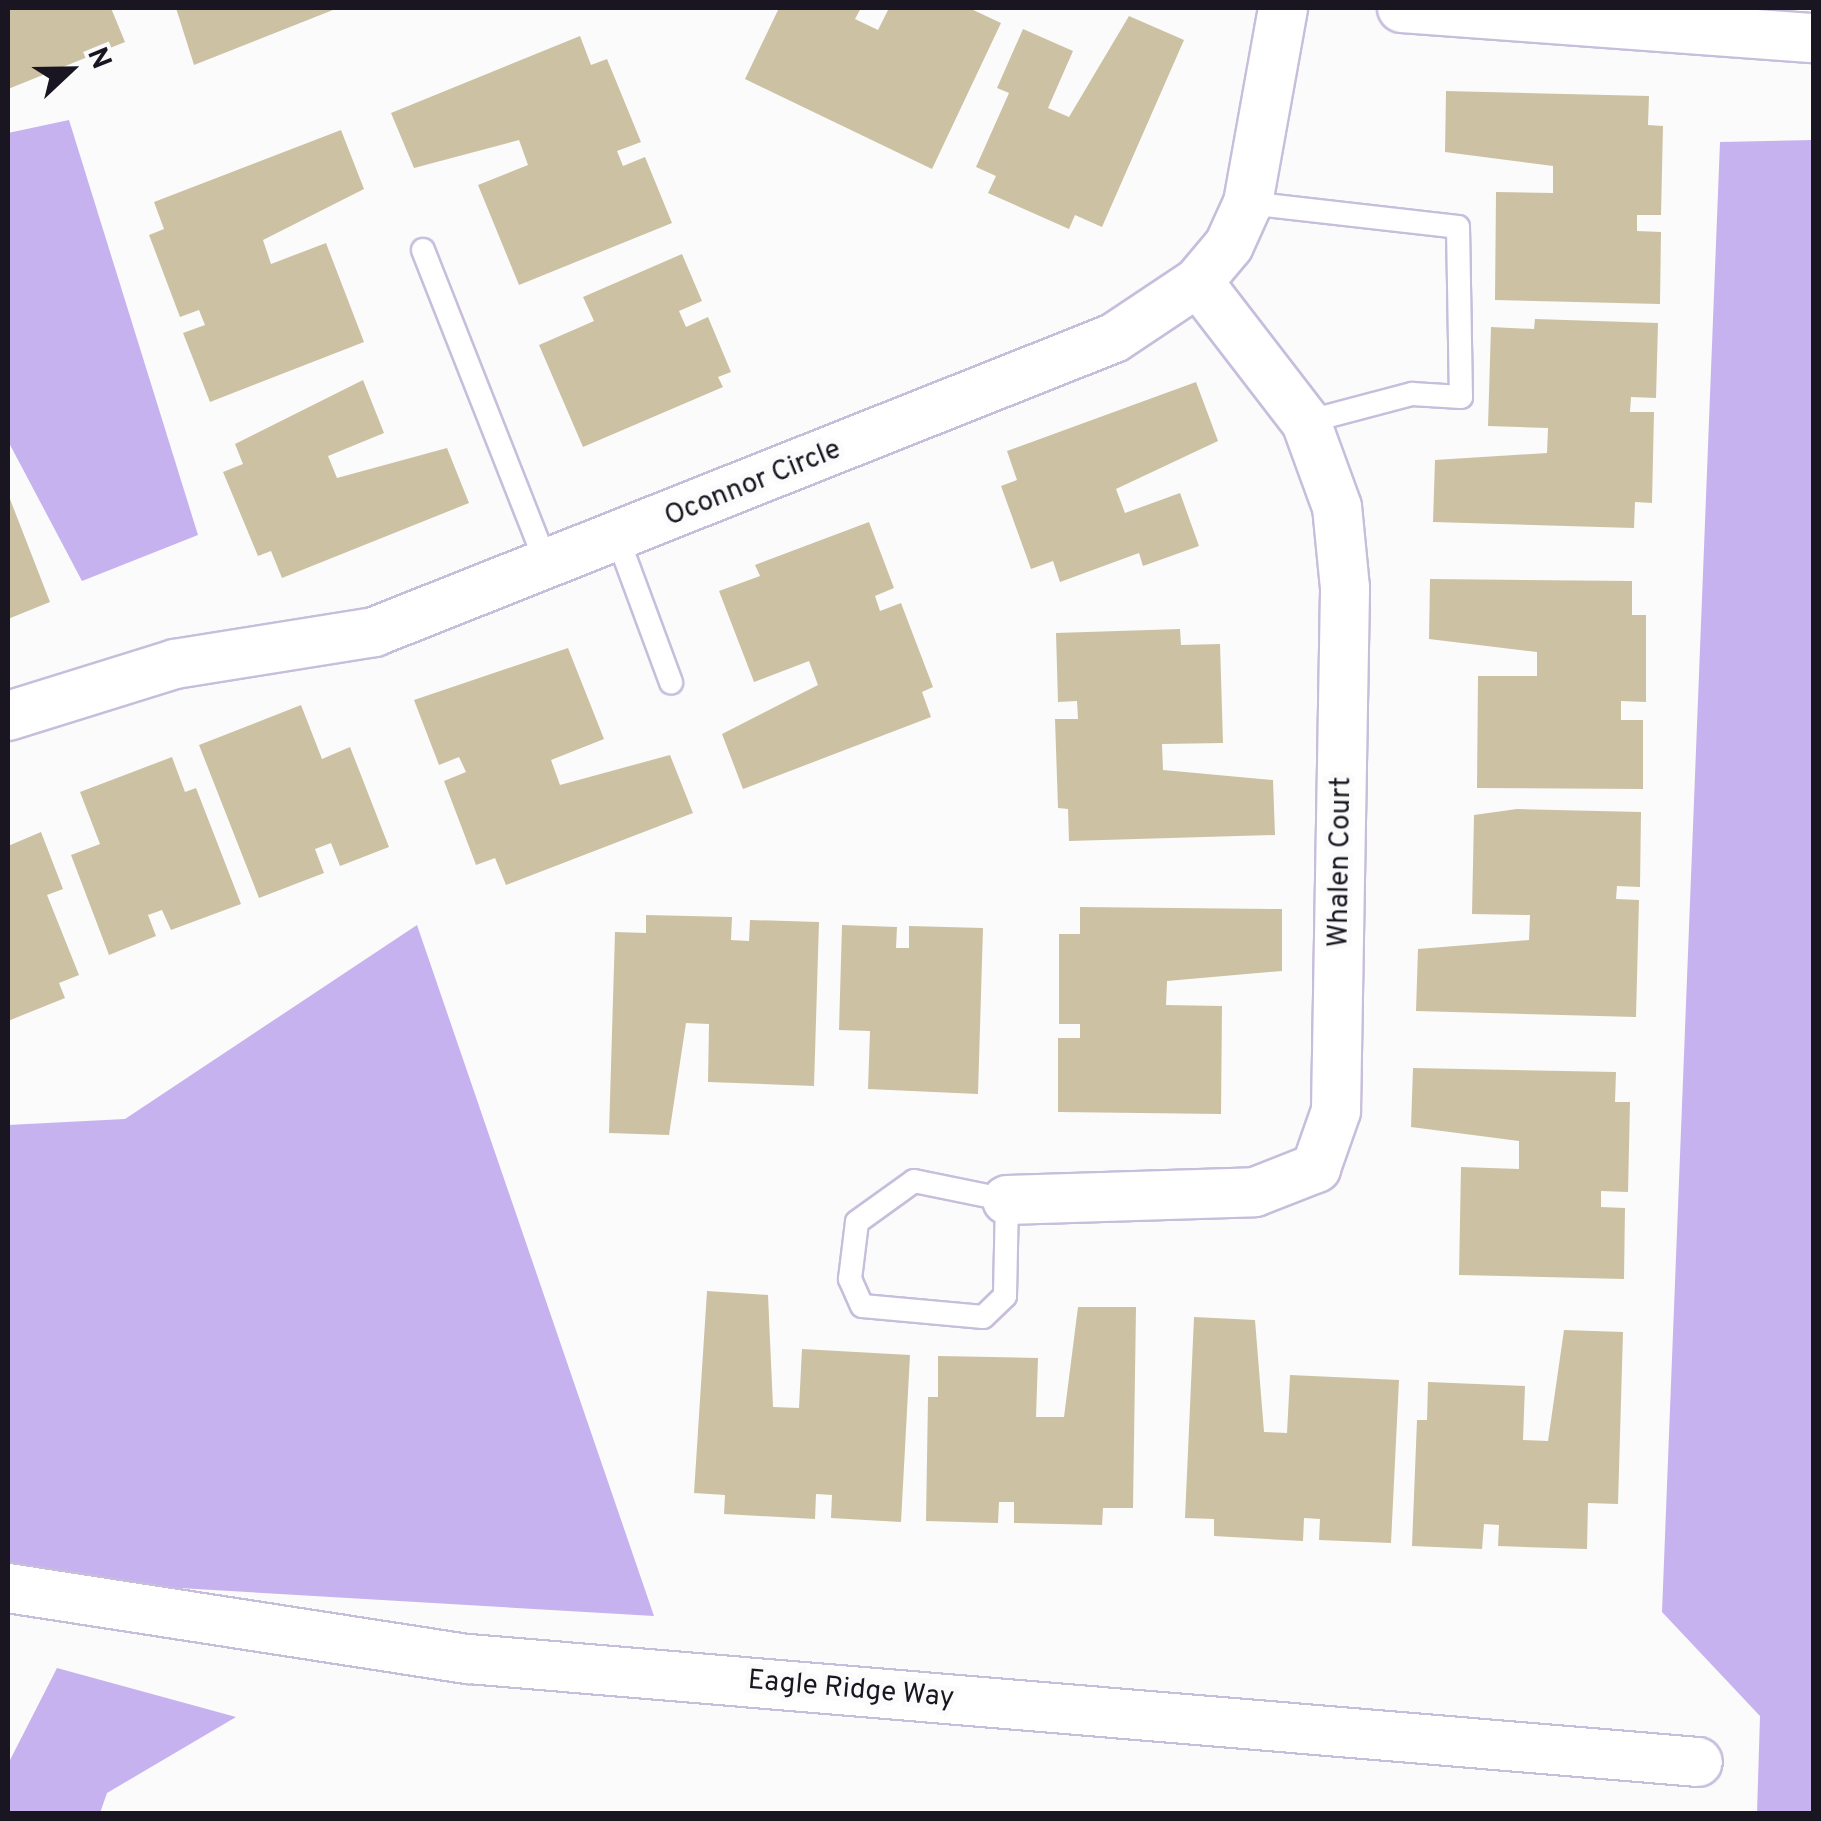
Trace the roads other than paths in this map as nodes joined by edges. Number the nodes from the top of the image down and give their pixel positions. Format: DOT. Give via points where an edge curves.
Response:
graph roads {
  1 [pos="1282,8"];
  2 [pos="1402,8"];
  3 [pos="1814,38"];
  4 [pos="1248,204"];
  5 [pos="422,250"];
  6 [pos="1198,282"];
  7 [pos="1306,422"];
  8 [pos="618,538"];
  9 [pos="548,567"];
  10 [pos="670,682"];
  11 [pos="8,716"];
  12 [pos="1007,1200"];
  13 [pos="8,1588"];
  14 [pos="1698,1762"];
  1 -- 4 [label="street, Oconnor Circle"];
  2 -- 3 [label="street"];
  4 -- 6 [label="street, Oconnor Circle"];
  4 -- 7 [label="lane" via="1458,227 1461,397 1412,394"];
  5 -- 9 [label="lane"];
  6 -- 7 [label="street, Whalen Court"];
  6 -- 8 [label="street, Oconnor Circle" via="1114,338"];
  7 -- 12 [label="street, Whalen Court" via="1336,507 1345,588 1336,1111 1316,1168 1255,1192"];
  8 -- 9 [label="street, Oconnor Circle"];
  8 -- 10 [label="lane"];
  9 -- 11 [label="street, Oconnor Circle" via="374,632 176,664"];
  12 -- 12 [label="lane" via="914,1182 857,1222 850,1278 862,1306 983,1317 1005,1296"];
  13 -- 14 [label="street, Eagle Ridge Way" via="469,1659"];
}
